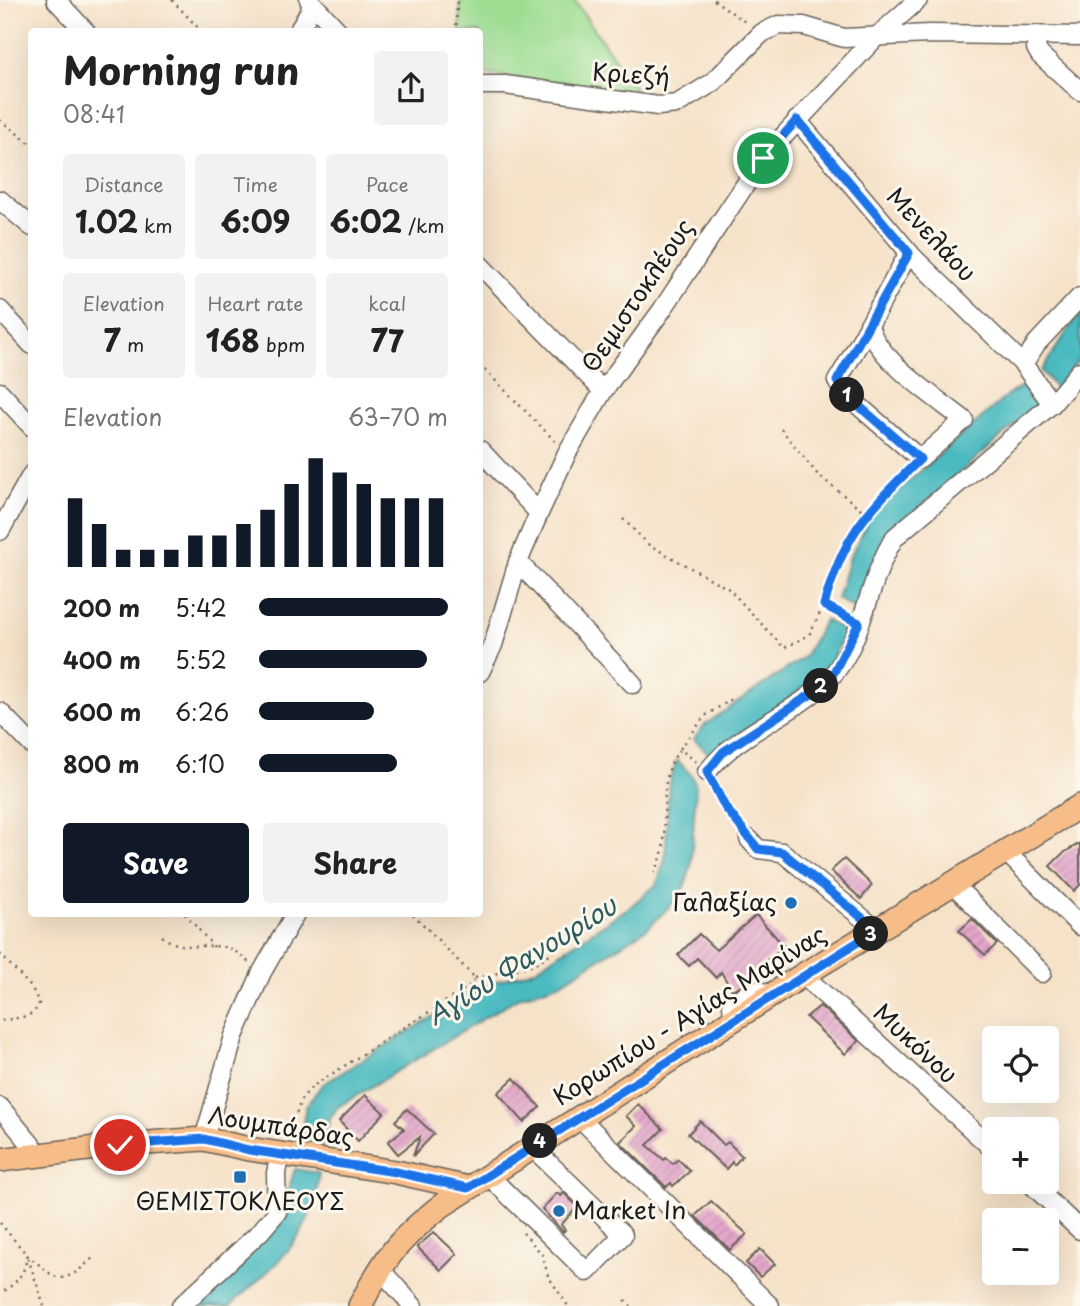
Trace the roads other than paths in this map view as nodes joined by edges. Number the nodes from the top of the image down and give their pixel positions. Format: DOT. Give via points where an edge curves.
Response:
graph roads {
  1 [pos="56,0"];
  2 [pos="918,0"];
  3 [pos="311,3"];
  4 [pos="82,28"];
  5 [pos="300,28"];
  6 [pos="335,28"];
  7 [pos="1037,35"];
  8 [pos="1080,36"];
  9 [pos="875,38"];
  10 [pos="483,85"];
  11 [pos="1080,91"];
  12 [pos="797,120"];
  13 [pos="0,200"];
  14 [pos="28,224"];
  15 [pos="909,253"];
  16 [pos="483,268"];
  17 [pos="1080,298"];
  18 [pos="0,310"];
  19 [pos="869,324"];
  20 [pos="28,341"];
  21 [pos="1023,364"];
  22 [pos="1080,371"];
  23 [pos="603,391"];
  24 [pos="0,392"];
  25 [pos="1049,401"];
  26 [pos="28,423"];
  27 [pos="483,453"];
  28 [pos="28,481"];
  29 [pos="539,513"];
  30 [pos="0,531"];
  31 [pos="517,562"];
  32 [pos="483,666"];
  33 [pos="633,684"];
  34 [pos="0,712"];
  35 [pos="28,741"];
  36 [pos="707,772"];
  37 [pos="1080,806"];
  38 [pos="749,839"];
  39 [pos="1006,852"];
  40 [pos="953,884"];
  41 [pos="293,917"];
  42 [pos="1080,926"];
  43 [pos="877,930"];
  44 [pos="1042,973"];
  45 [pos="803,975"];
  46 [pos="0,1107"];
  47 [pos="579,1116"];
  48 [pos="204,1139"];
  49 [pos="982,1139"];
  50 [pos="531,1146"];
  51 [pos="38,1154"];
  52 [pos="280,1154"];
  53 [pos="0,1160"];
  54 [pos="487,1174"];
  55 [pos="468,1188"];
  56 [pos="1042,1194"];
  57 [pos="1080,1230"];
  58 [pos="379,1268"];
  59 [pos="181,1306"];
  60 [pos="360,1306"];
  61 [pos="413,1306"];
  62 [pos="770,1306"];
  1 -- 4 [label="street"];
  2 -- 9 [label="street, Θεμιστοκλέους"];
  3 -- 5 [label="street"];
  3 -- 6 [label="street"];
  7 -- 8 [label="street"];
  7 -- 9 [label="street"];
  7 -- 11 [label="street" via="1040,55"];
  9 -- 10 [label="street, Κριεζή" via="844,38 779,24 762,33 712,83 677,104 658,106"];
  9 -- 12 [label="street, Θεμιστοκλέους"];
  12 -- 15 [label="street, Μενελάου"];
  12 -- 23 [label="street, Θεμιστοκλέους" via="763,158"];
  13 -- 14 [label="street"];
  15 -- 19 [label="street"];
  15 -- 21 [label="street, Μενελάου"];
  16 -- 23 [label="street"];
  17 -- 21 [label="street"];
  18 -- 20 [label="street"];
  19 -- 19 [label="street" via="838,386 920,459 964,421 889,358 871,336"];
  21 -- 25 [label="street, Μενελάου"];
  22 -- 25 [label="street"];
  23 -- 29 [label="street, Θεμιστοκλέους"];
  24 -- 26 [label="street"];
  25 -- 36 [label="street" via="895,537 832,676 723,752"];
  27 -- 29 [label="street"];
  28 -- 30 [label="street"];
  29 -- 31 [label="street, Θεμιστοκλέους"];
  31 -- 32 [label="street, Θεμιστοκλέους"];
  31 -- 33 [label="street"];
  34 -- 35 [label="street"];
  37 -- 39 [label="main road, Κορωπίου - Αγίας Μαρίνας"];
  38 -- 43 [label="street" via="758,849 782,852"];
  39 -- 40 [label="main road, Κορωπίου - Αγίας Μαρίνας"];
  39 -- 42 [label="street"];
  40 -- 43 [label="main road, Κορωπίου - Αγίας Μαρίνας"];
  40 -- 44 [label="street"];
  41 -- 48 [label="street" via="262,972 234,1037"];
  43 -- 45 [label="main road, Κορωπίου - Αγίας Μαρίνας"];
  45 -- 47 [label="main road, Κορωπίου - Αγίας Μαρίνας"];
  45 -- 49 [label="street, Μυκόνου"];
  46 -- 51 [label="street"];
  47 -- 50 [label="main road, Κορωπίου - Αγίας Μαρίνας"];
  47 -- 62 [label="street"];
  48 -- 51 [label="main road, Λουμπάρδας"];
  48 -- 52 [label="main road, Λουμπάρδας"];
  50 -- 54 [label="main road, Κορωπίου - Αγίας Μαρίνας"];
  50 -- 54 [label="street" via="623,1235 587,1272"];
  51 -- 53 [label="main road, Λουμπάρδας"];
  52 -- 55 [label="main road, Λουμπάρδας"];
  52 -- 59 [label="street" via="278,1202 271,1221"];
  54 -- 55 [label="main road, Κορωπίου - Αγίας Μαρίνας"];
  55 -- 58 [label="main road, Κορωπίου - Αγίας Μαρίνας" via="407,1232"];
  56 -- 57 [label="street"];
  58 -- 60 [label="main road, Κορωπίου - Αγίας Μαρίνας"];
  58 -- 61 [label="street"];
}
